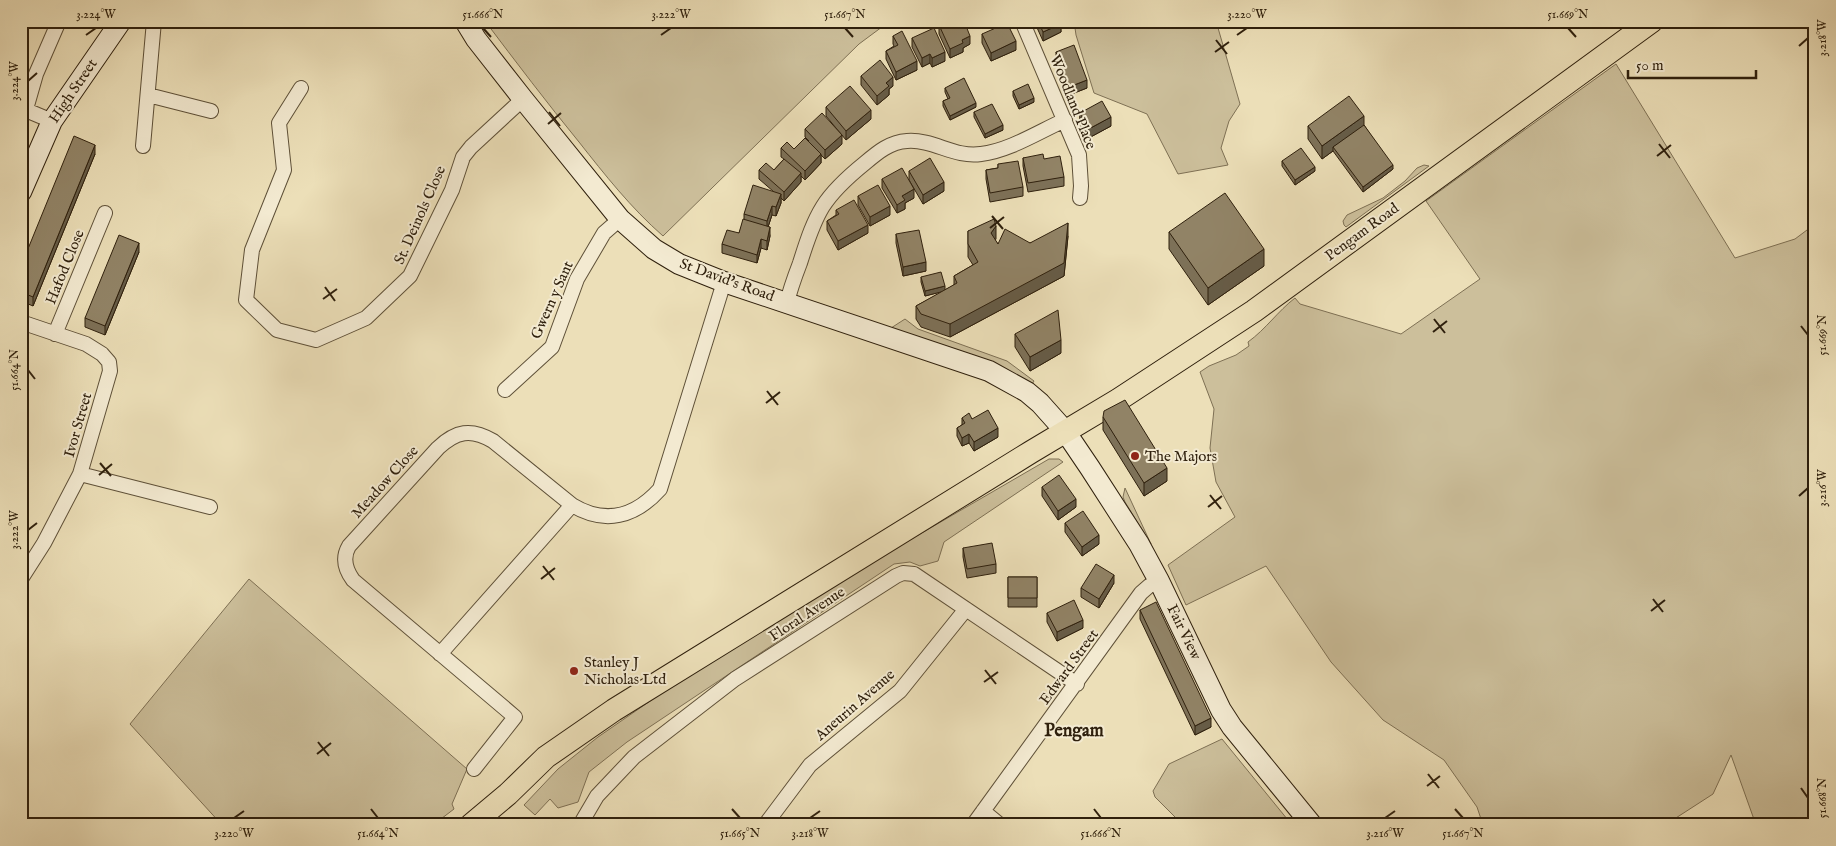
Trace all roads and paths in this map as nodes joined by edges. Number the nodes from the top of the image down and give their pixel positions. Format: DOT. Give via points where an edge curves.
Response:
graph roads {
  1 [pos="59,21"];
  2 [pos="121,21"];
  3 [pos="154,21"];
  4 [pos="465,21"];
  5 [pos="1022,21"];
  6 [pos="1652,21"];
  7 [pos="301,88"];
  8 [pos="148,95"];
  9 [pos="523,99"];
  10 [pos="23,108"];
  11 [pos="211,111"];
  12 [pos="1065,120"];
  13 [pos="52,121"];
  14 [pos="143,146"];
  15 [pos="21,192"];
  16 [pos="1080,198"];
  17 [pos="105,213"];
  18 [pos="620,219"];
  19 [pos="724,282"];
  20 [pos="787,302"];
  21 [pos="21,322"];
  22 [pos="55,334"];
  23 [pos="506,390"];
  24 [pos="1065,432"];
  25 [pos="80,474"];
  26 [pos="572,505"];
  27 [pos="210,507"];
  28 [pos="21,579"];
  29 [pos="1159,581"];
  30 [pos="966,609"];
  31 [pos="440,654"];
  32 [pos="1077,684"];
  33 [pos="474,769"];
  34 [pos="983,811"];
  35 [pos="471,825"];
  36 [pos="580,825"];
  37 [pos="765,825"];
  38 [pos="973,825"];
  39 [pos="1000,825"];
  40 [pos="1312,825"];
  1 -- 10 [label="street"];
  2 -- 13 [label="main road, High Street"];
  3 -- 8 [label="street"];
  4 -- 9 [label="main road, St David's Road"];
  5 -- 12 [label="street, Woodland Place"];
  6 -- 24 [label="main road, Pengam Road" via="1254,311"];
  7 -- 9 [label="street, St. Deinols Close" via="279,123 284,170 252,250 246,300 276,330 316,340 366,318 410,276 452,190 463,157"];
  8 -- 11 [label="street"];
  8 -- 14 [label="street"];
  9 -- 18 [label="main road, St David's Road"];
  10 -- 13 [label="street"];
  12 -- 16 [label="street, Woodland Place" via="1079,154"];
  12 -- 20 [label="street" via="996,151 980,154 960,154 919,140 892,143 878,152 844,180 821,208 812,224"];
  13 -- 15 [label="main road, High Street"];
  17 -- 22 [label="street, Hafod Close"];
  18 -- 19 [label="main road, St David's Road" via="654,249 679,264"];
  18 -- 23 [label="street, Gwern y Sant" via="604,233 577,279 552,346"];
  19 -- 20 [label="main road, St David's Road"];
  19 -- 26 [label="street, Meadow Close" via="660,488 641,507 618,516 593,514"];
  20 -- 24 [label="main road, St David's Road" via="989,371 1027,392"];
  21 -- 22 [label="street, Ivor Street"];
  22 -- 25 [label="street, Ivor Street" via="86,344 102,354 110,371"];
  24 -- 29 [label="main road, Fair View" via="1120,513"];
  24 -- 35 [label="main road, Pengam Road" via="594,724 546,757"];
  25 -- 27 [label="street"];
  25 -- 28 [label="street, Ivor Street"];
  26 -- 31 [label="street"];
  26 -- 31 [label="street, Meadow Close" via="493,441 464,432 454,435 438,448 348,546 345,566 353,580"];
  29 -- 32 [label="street, Edward Street" via="1141,594"];
  29 -- 40 [label="main road, Fair View" via="1221,710"];
  30 -- 32 [label="street, Floral Avenue"];
  30 -- 36 [label="street, Floral Avenue" via="914,574 896,576 735,679 634,757 597,796"];
  30 -- 37 [label="street, Aneurin Avenue" via="900,691 810,764"];
  31 -- 33 [label="street, Meadow Close" via="515,717"];
  32 -- 34 [label="street, Edward Street"];
  34 -- 38 [label="street, Edward Street"];
  34 -- 39 [label="street"];
}
